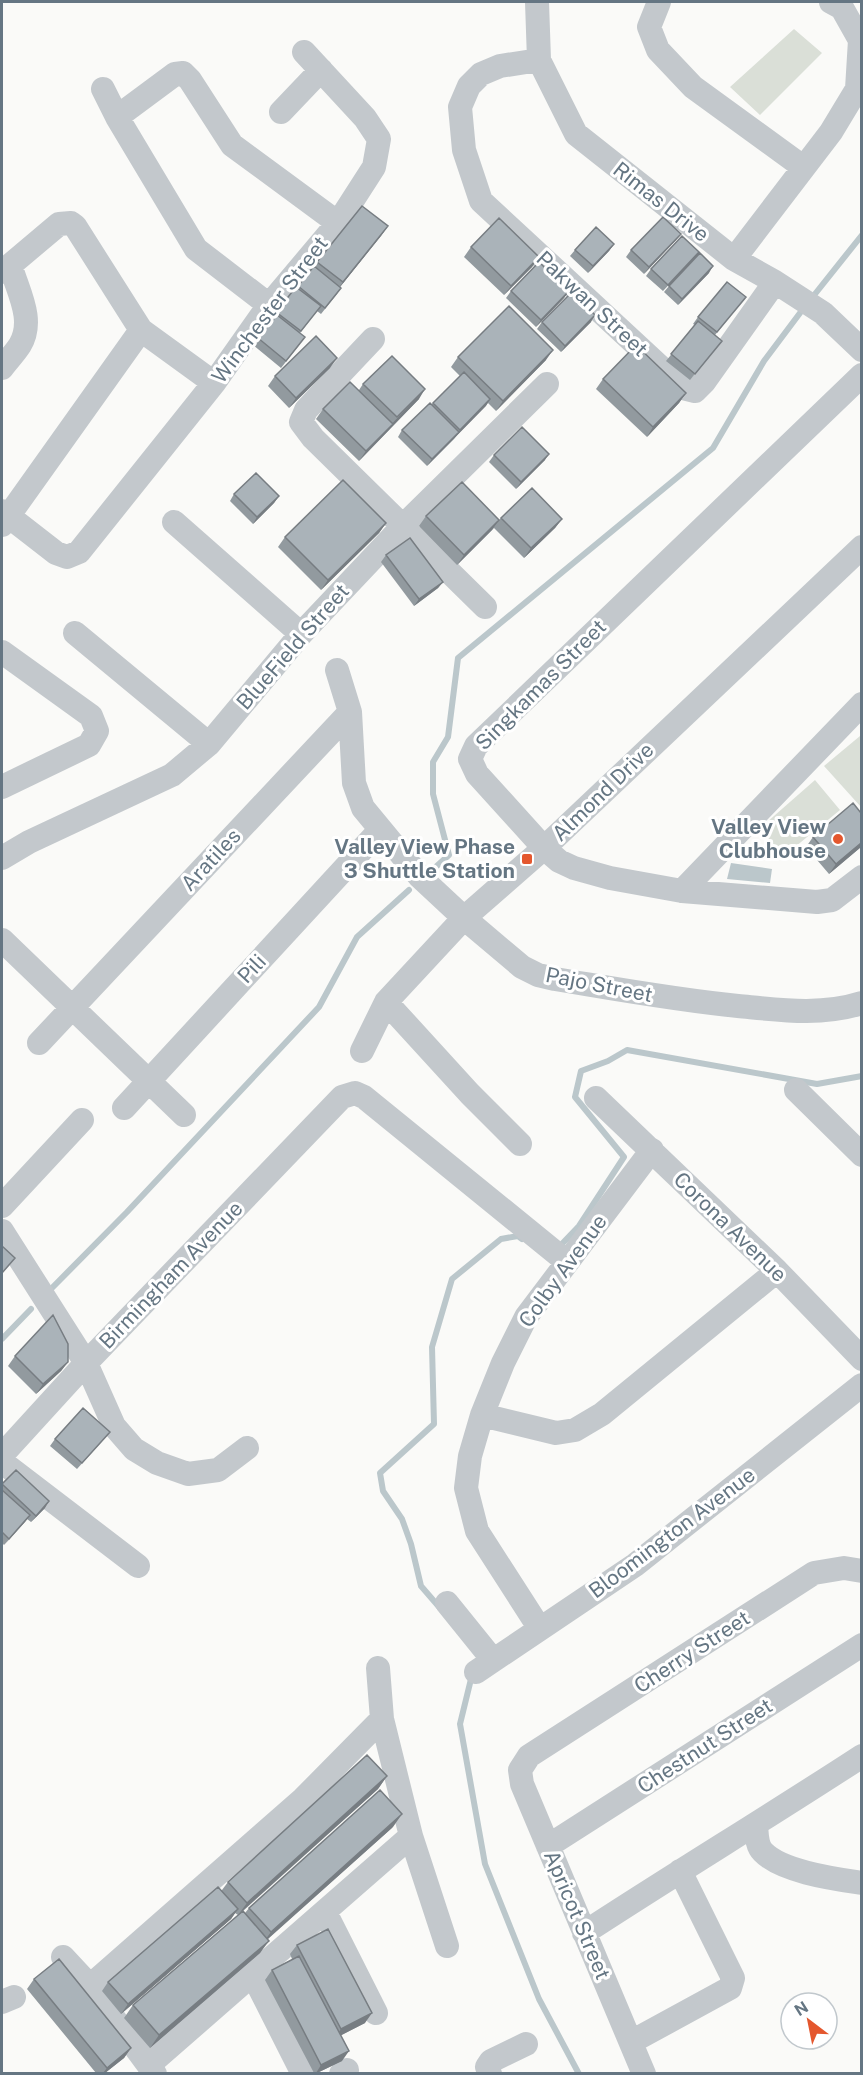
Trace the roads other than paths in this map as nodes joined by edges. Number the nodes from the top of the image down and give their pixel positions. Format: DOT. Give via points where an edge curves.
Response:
graph roads {
  1 [pos="537,2"];
  2 [pos="659,2"];
  3 [pos="831,2"];
  4 [pos="304,52"];
  5 [pos="539,60"];
  6 [pos="321,70"];
  7 [pos="103,89"];
  8 [pos="281,112"];
  9 [pos="117,117"];
  10 [pos="803,167"];
  11 [pos="338,223"];
  12 [pos="734,259"];
  13 [pos="6,269"];
  14 [pos="776,282"];
  15 [pos="269,305"];
  16 [pos="141,330"];
  17 [pos="373,339"];
  18 [pos="861,350"];
  19 [pos="2,368"];
  20 [pos="861,375"];
  21 [pos="214,383"];
  22 [pos="546,384"];
  23 [pos="4,517"];
  24 [pos="174,522"];
  25 [pos="403,526"];
  26 [pos="861,547"];
  27 [pos="485,608"];
  28 [pos="75,633"];
  29 [pos="301,634"];
  30 [pos="8,665"];
  31 [pos="337,670"];
  32 [pos="861,704"];
  33 [pos="350,712"];
  34 [pos="209,744"];
  35 [pos="2,787"];
  36 [pos="380,830"];
  37 [pos="544,848"];
  38 [pos="2,858"];
  39 [pos="861,877"];
  40 [pos="682,891"];
  41 [pos="464,918"];
  42 [pos="2,940"];
  43 [pos="386,1002"];
  44 [pos="861,1003"];
  45 [pos="72,1008"];
  46 [pos="39,1043"];
  47 [pos="362,1051"];
  48 [pos="149,1082"];
  49 [pos="796,1090"];
  50 [pos="596,1098"];
  51 [pos="124,1108"];
  52 [pos="184,1115"];
  53 [pos="82,1120"];
  54 [pos="520,1143"];
  55 [pos="652,1150"];
  56 [pos="861,1155"];
  57 [pos="2,1206"];
  58 [pos="2,1231"];
  59 [pos="567,1262"];
  60 [pos="777,1271"];
  61 [pos="861,1359"];
  62 [pos="86,1363"];
  63 [pos="861,1385"];
  64 [pos="482,1415"];
  65 [pos="247,1448"];
  66 [pos="2,1455"];
  67 [pos="2,1462"];
  68 [pos="138,1566"];
  69 [pos="861,1571"];
  70 [pos="447,1603"];
  71 [pos="540,1629"];
  72 [pos="861,1645"];
  73 [pos="378,1668"];
  74 [pos="382,1719"];
  75 [pos="529,1756"];
  76 [pos="861,1756"];
  77 [pos="756,1825"];
  78 [pos="411,1836"];
  79 [pos="548,1846"];
  80 [pos="680,1871"];
  81 [pos="861,1883"];
  82 [pos="325,1912"];
  83 [pos="584,1933"];
  84 [pos="447,1946"];
  85 [pos="63,1957"];
  86 [pos="253,1974"];
  87 [pos="90,1986"];
  88 [pos="376,2013"];
  89 [pos="631,2042"];
  90 [pos="526,2044"];
  91 [pos="153,2069"];
  92 [pos="303,2073"];
  93 [pos="490,2073"];
  94 [pos="644,2073"];
  1 -- 5 [label="street, Rimas Drive"];
  2 -- 10 [label="street" via="649,27 658,50 693,87"];
  3 -- 10 [label="street" via="842,8 860,40 857,89 831,132"];
  4 -- 6 [label="street, Winchester Street"];
  5 -- 12 [label="street, Rimas Drive" via="576,134"];
  5 -- 14 [label="street, Pakwan Street" via="500,66 481,74 460,107 464,150 481,201 683,388 695,391 704,382"];
  6 -- 8 [label="street"];
  6 -- 11 [label="street, Winchester Street" via="366,118 379,139 374,166"];
  7 -- 9 [label="street"];
  9 -- 11 [label="street" via="175,74 183,73 232,145"];
  9 -- 15 [label="street" via="196,249"];
  10 -- 12 [label="street"];
  11 -- 15 [label="street, Winchester Street"];
  12 -- 14 [label="street, Rimas Drive"];
  13 -- 16 [label="street" via="59,224 71,223"];
  13 -- 19 [label="street" via="27,320 20,345"];
  14 -- 18 [label="street, Rimas Drive" via="823,313"];
  15 -- 21 [label="street, Winchester Street"];
  16 -- 21 [label="street"];
  16 -- 23 [label="street"];
  17 -- 25 [label="street" via="306,410 302,422 313,438"];
  20 -- 37 [label="street, Singkamas Street" via="476,746 470,759 477,774"];
  21 -- 23 [label="street, Winchester Street" via="79,552 67,557 56,553"];
  22 -- 25 [label="street, BlueField Street"];
  24 -- 29 [label="street"];
  25 -- 27 [label="street"];
  25 -- 29 [label="street, BlueField Street"];
  26 -- 37 [label="street, Almond Drive"];
  28 -- 34 [label="street"];
  29 -- 34 [label="street, BlueField Street"];
  30 -- 35 [label="street" via="91,716 97,731 89,745"];
  31 -- 33 [label="street, Pajo Street"];
  32 -- 40 [label="street"];
  33 -- 36 [label="street, Pajo Street" via="354,783 363,808"];
  33 -- 45 [label="street, Aratiles"];
  34 -- 38 [label="street, BlueField Street" via="172,775"];
  36 -- 41 [label="street, Pajo Street" via="420,877"];
  36 -- 48 [label="street, Pili"];
  37 -- 40 [label="street, Singkamas Street" via="574,868"];
  37 -- 41 [label="street, Almond Drive"];
  39 -- 40 [label="street, Singkamas Street" via="832,900 817,902"];
  41 -- 43 [label="street, Almond Drive"];
  41 -- 44 [label="street, Pajo Street" via="522,967 555,979 682,1001 800,1012 842,1009"];
  42 -- 45 [label="street"];
  43 -- 47 [label="street, Almond Drive"];
  43 -- 54 [label="street"];
  45 -- 46 [label="street, Aratiles"];
  45 -- 48 [label="street"];
  48 -- 51 [label="street, Pili"];
  48 -- 52 [label="street"];
  49 -- 56 [label="street"];
  50 -- 55 [label="street, Corona Avenue"];
  53 -- 57 [label="street"];
  55 -- 59 [label="street, Colby Avenue"];
  55 -- 60 [label="street, Corona Avenue"];
  58 -- 62 [label="street"];
  59 -- 62 [label="street, Birmingham Avenue" via="355,1093 342,1097"];
  59 -- 64 [label="street, Colby Avenue" via="526,1317"];
  60 -- 61 [label="street, Corona Avenue"];
  60 -- 64 [label="street" via="602,1414 575,1430 556,1433"];
  62 -- 65 [label="street" via="114,1426 134,1449 157,1463 188,1474 218,1470"];
  62 -- 66 [label="street, Birmingham Avenue"];
  63 -- 71 [label="street, Bloomington Avenue" via="635,1565"];
  64 -- 71 [label="street, Colby Avenue" via="466,1488 477,1531"];
  67 -- 68 [label="street"];
  69 -- 75 [label="street, Cherry Street" via="844,1568 814,1573"];
  70 -- 71 [label="street, Bloomington Avenue" via="485,1666"];
  72 -- 79 [label="street, Chestnut Street"];
  73 -- 74 [label="street"];
  74 -- 78 [label="street"];
  74 -- 87 [label="street" via="303,1799"];
  75 -- 79 [label="street, Apricot Street" via="520,1770 522,1784"];
  76 -- 77 [label="street"];
  77 -- 80 [label="street"];
  77 -- 81 [label="street" via="762,1852 773,1860 815,1876"];
  78 -- 82 [label="street"];
  78 -- 84 [label="street"];
  79 -- 83 [label="street, Apricot Street"];
  80 -- 83 [label="street"];
  80 -- 89 [label="street" via="733,1978 730,1988"];
  82 -- 86 [label="street"];
  82 -- 88 [label="street"];
  83 -- 89 [label="street, Apricot Street"];
  85 -- 87 [label="street"];
  86 -- 91 [label="street"];
  86 -- 92 [label="street"];
  87 -- 91 [label="street"];
  89 -- 94 [label="street, Apricot Street"];
  90 -- 93 [label="street" via="491,2061 487,2067"];
}
